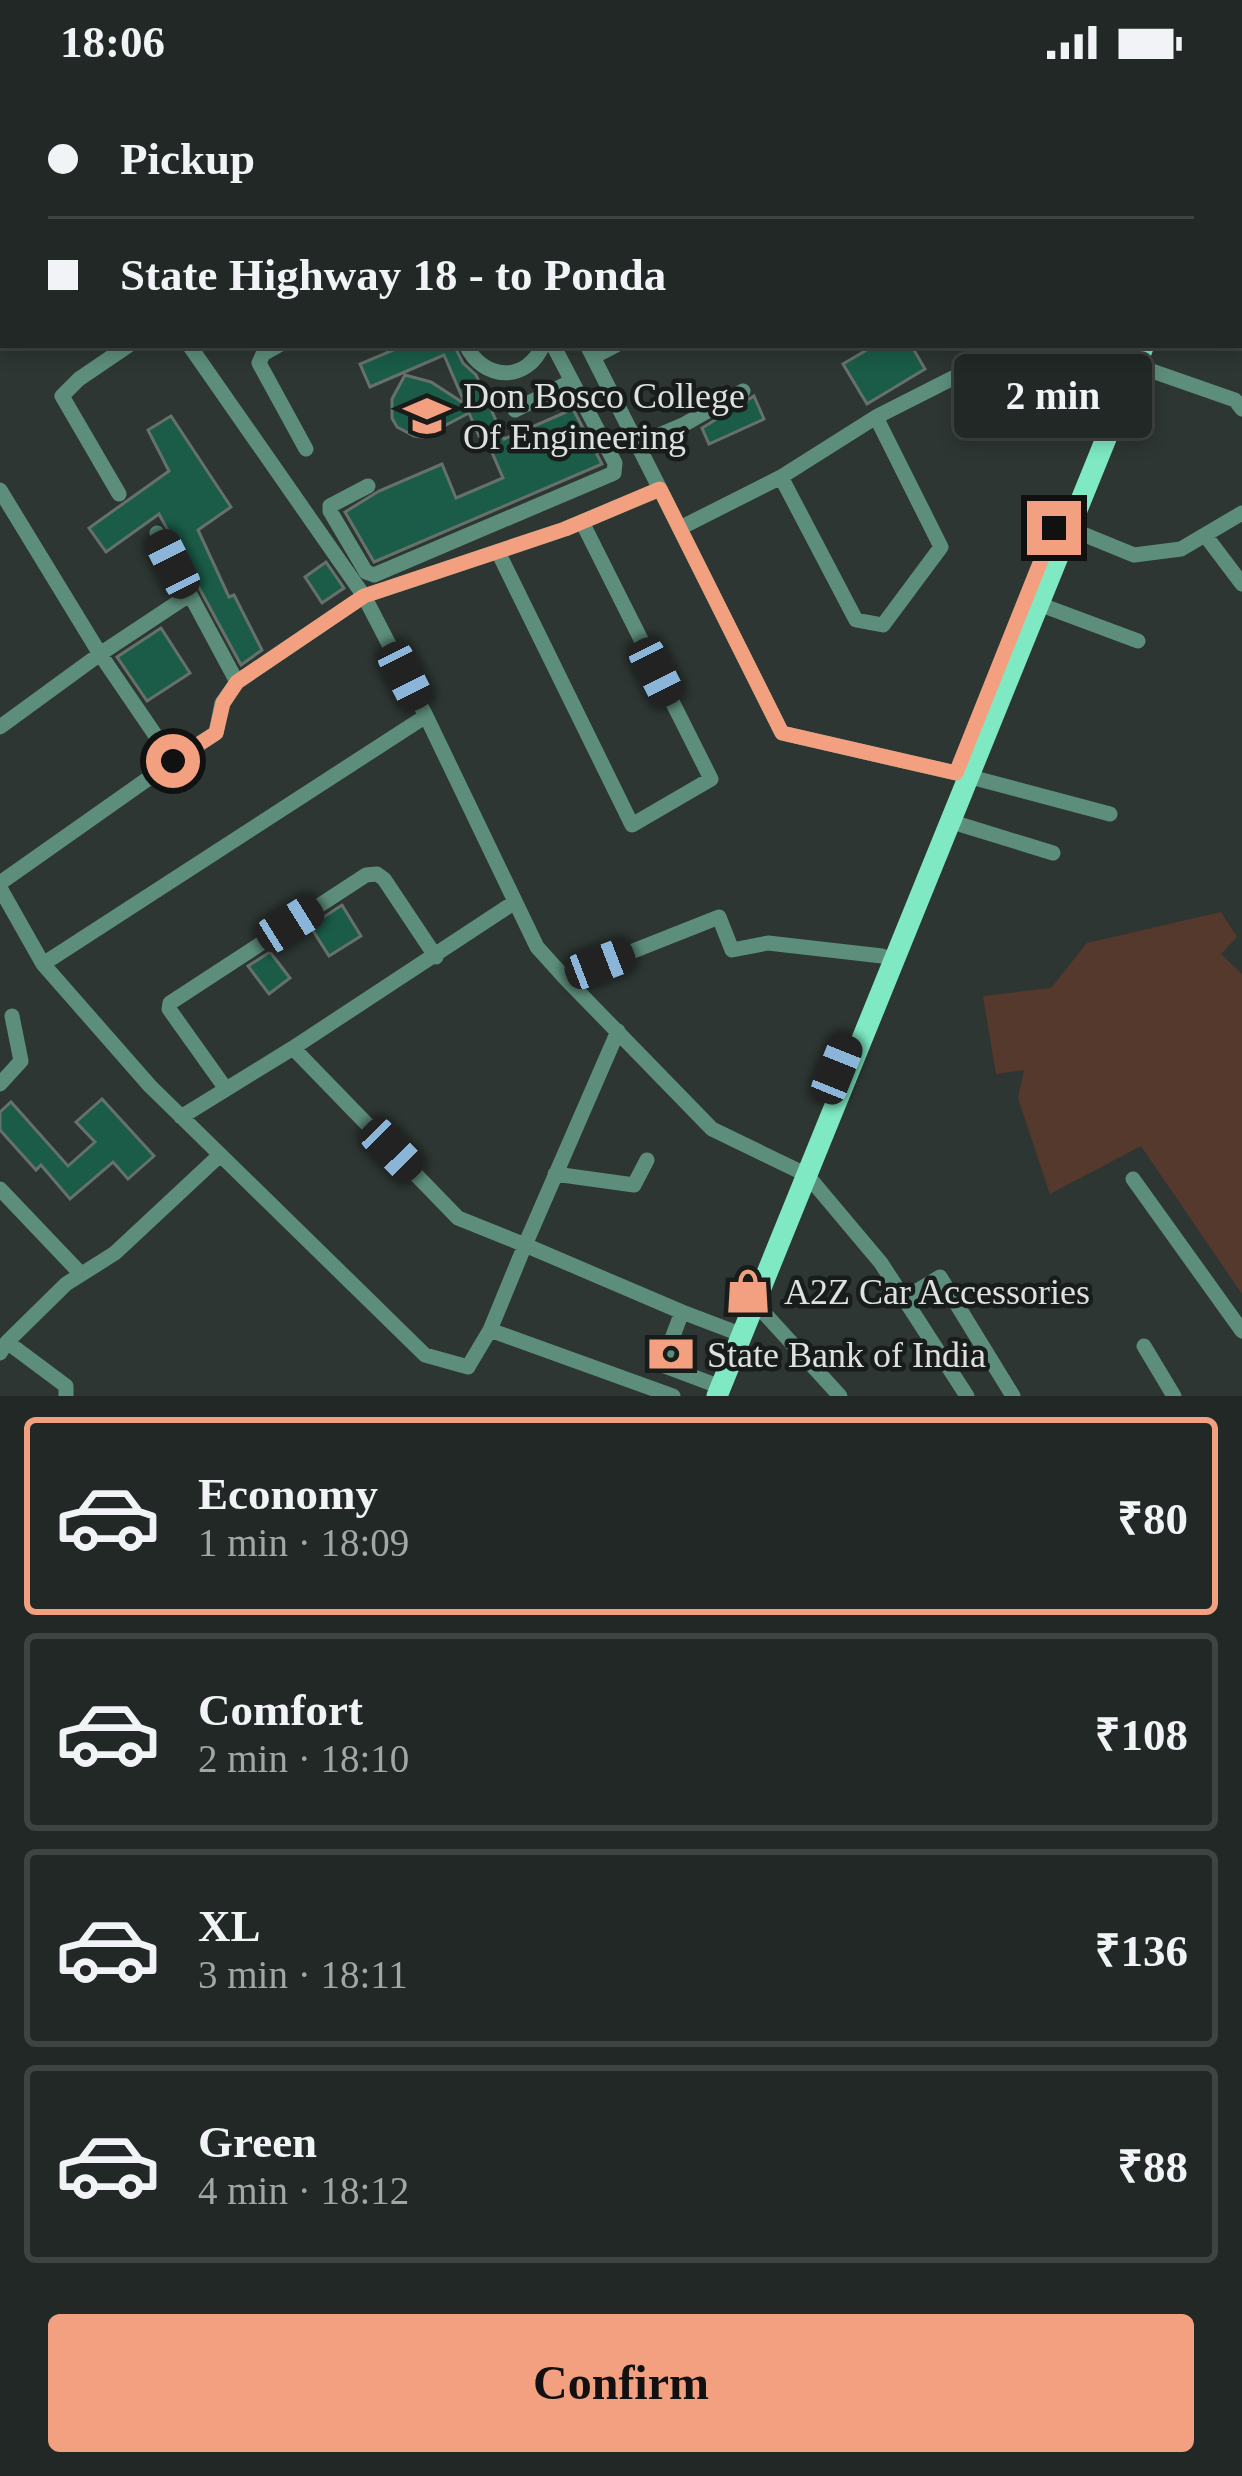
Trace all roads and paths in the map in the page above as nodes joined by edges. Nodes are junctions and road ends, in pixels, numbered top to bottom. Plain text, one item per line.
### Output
1 (125, 348) edge
2 (191, 348) edge
3 (274, 348) edge
4 (468, 348) edge
5 (541, 348) edge
6 (555, 348) edge
7 (1012, 348) edge
8 (590, 351) edge
9 (1132, 354) edge
10 (572, 381) junction
11 (743, 391) dead end
12 (1242, 409) edge
13 (514, 410) dead end
14 (876, 417) junction
15 (638, 444) junction
16 (306, 449) dead end
17 (781, 477) junction
18 (368, 486) dead end
19 (660, 489) junction
20 (0, 490) edge
21 (119, 494) dead end
22 (1242, 513) edge
23 (582, 522) junction
24 (680, 528) junction
25 (1068, 528) junction
26 (157, 533) dead end
27 (1205, 535) junction
28 (498, 552) junction
29 (1242, 584) edge
30 (189, 595) junction
31 (364, 596) junction
32 (1036, 603) junction
33 (1138, 641) dead end
34 (100, 653) junction
35 (237, 682) junction
36 (426, 716) junction
37 (0, 727) edge
38 (173, 761) junction
39 (962, 774) junction
40 (1110, 814) dead end
41 (949, 821) junction
42 (1053, 853) dead end
43 (0, 885) edge
44 (515, 902) junction
45 (882, 956) junction
46 (436, 957) junction
47 (43, 964) junction
48 (565, 978) junction
49 (12, 1016) dead end
50 (618, 1031) junction
51 (293, 1048) junction
52 (0, 1084) edge
53 (226, 1089) junction
54 (181, 1117) junction
55 (220, 1155) junction
56 (647, 1160) dead end
57 (802, 1173) junction
58 (556, 1174) junction
59 (1133, 1179) dead end
60 (0, 1190) edge
61 (525, 1245) junction
62 (81, 1274) junction
63 (904, 1299) junction
64 (755, 1303) junction
65 (682, 1312) junction
66 (490, 1330) junction
67 (732, 1331) junction
68 (1242, 1331) edge
69 (1144, 1346) dead end
70 (3, 1347) edge
71 (711, 1392) edge
72 (66, 1396) edge
73 (673, 1396) edge
74 (840, 1396) edge
75 (967, 1396) edge
76 (1013, 1396) edge
77 (1174, 1396) edge

1 - 21 street
2 - 31 street
3 - 16 street
4 - 5 street
6 - 10 street
7 - 14 street
8 - 15 street
9 - 12 street
9 - 25 main road
9 - 39 main road
10 - 13 street
10 - 18 street
11 - 15 street
14 - 17 street
14 - 17 street
15 - 19 street
17 - 24 street
19 - 23 street
19 - 24 street
20 - 34 street
22 - 27 street
23 - 28 street
23 - 28 street
24 - 39 street
25 - 27 street
25 - 32 main road
26 - 30 street
27 - 29 street
28 - 31 street
30 - 34 street
30 - 35 street
31 - 35 street
31 - 36 street
32 - 33 street
32 - 39 main road
34 - 37 street
34 - 38 street
35 - 38 street
36 - 44 street
36 - 47 street
38 - 43 street
39 - 40 street
39 - 41 main road
39 - 45 main road
41 - 42 street
41 - 57 main road
43 - 47 street
44 - 46 street
44 - 48 street
45 - 48 street
45 - 57 main road
46 - 51 street
46 - 53 street
47 - 54 street
48 - 50 street
49 - 52 street
50 - 57 street
50 - 58 street
51 - 53 street
51 - 61 street
53 - 54 street
54 - 55 street
55 - 62 street
55 - 66 street
56 - 58 street
57 - 63 street
57 - 64 main road
57 - 67 main road
58 - 61 street
59 - 68 street
60 - 62 street
61 - 65 street
61 - 66 street
62 - 70 street
63 - 75 street
63 - 76 street
64 - 71 main road
64 - 74 street
65 - 67 street
65 - 71 street
66 - 73 street
67 - 71 main road
69 - 77 street
70 - 72 street

